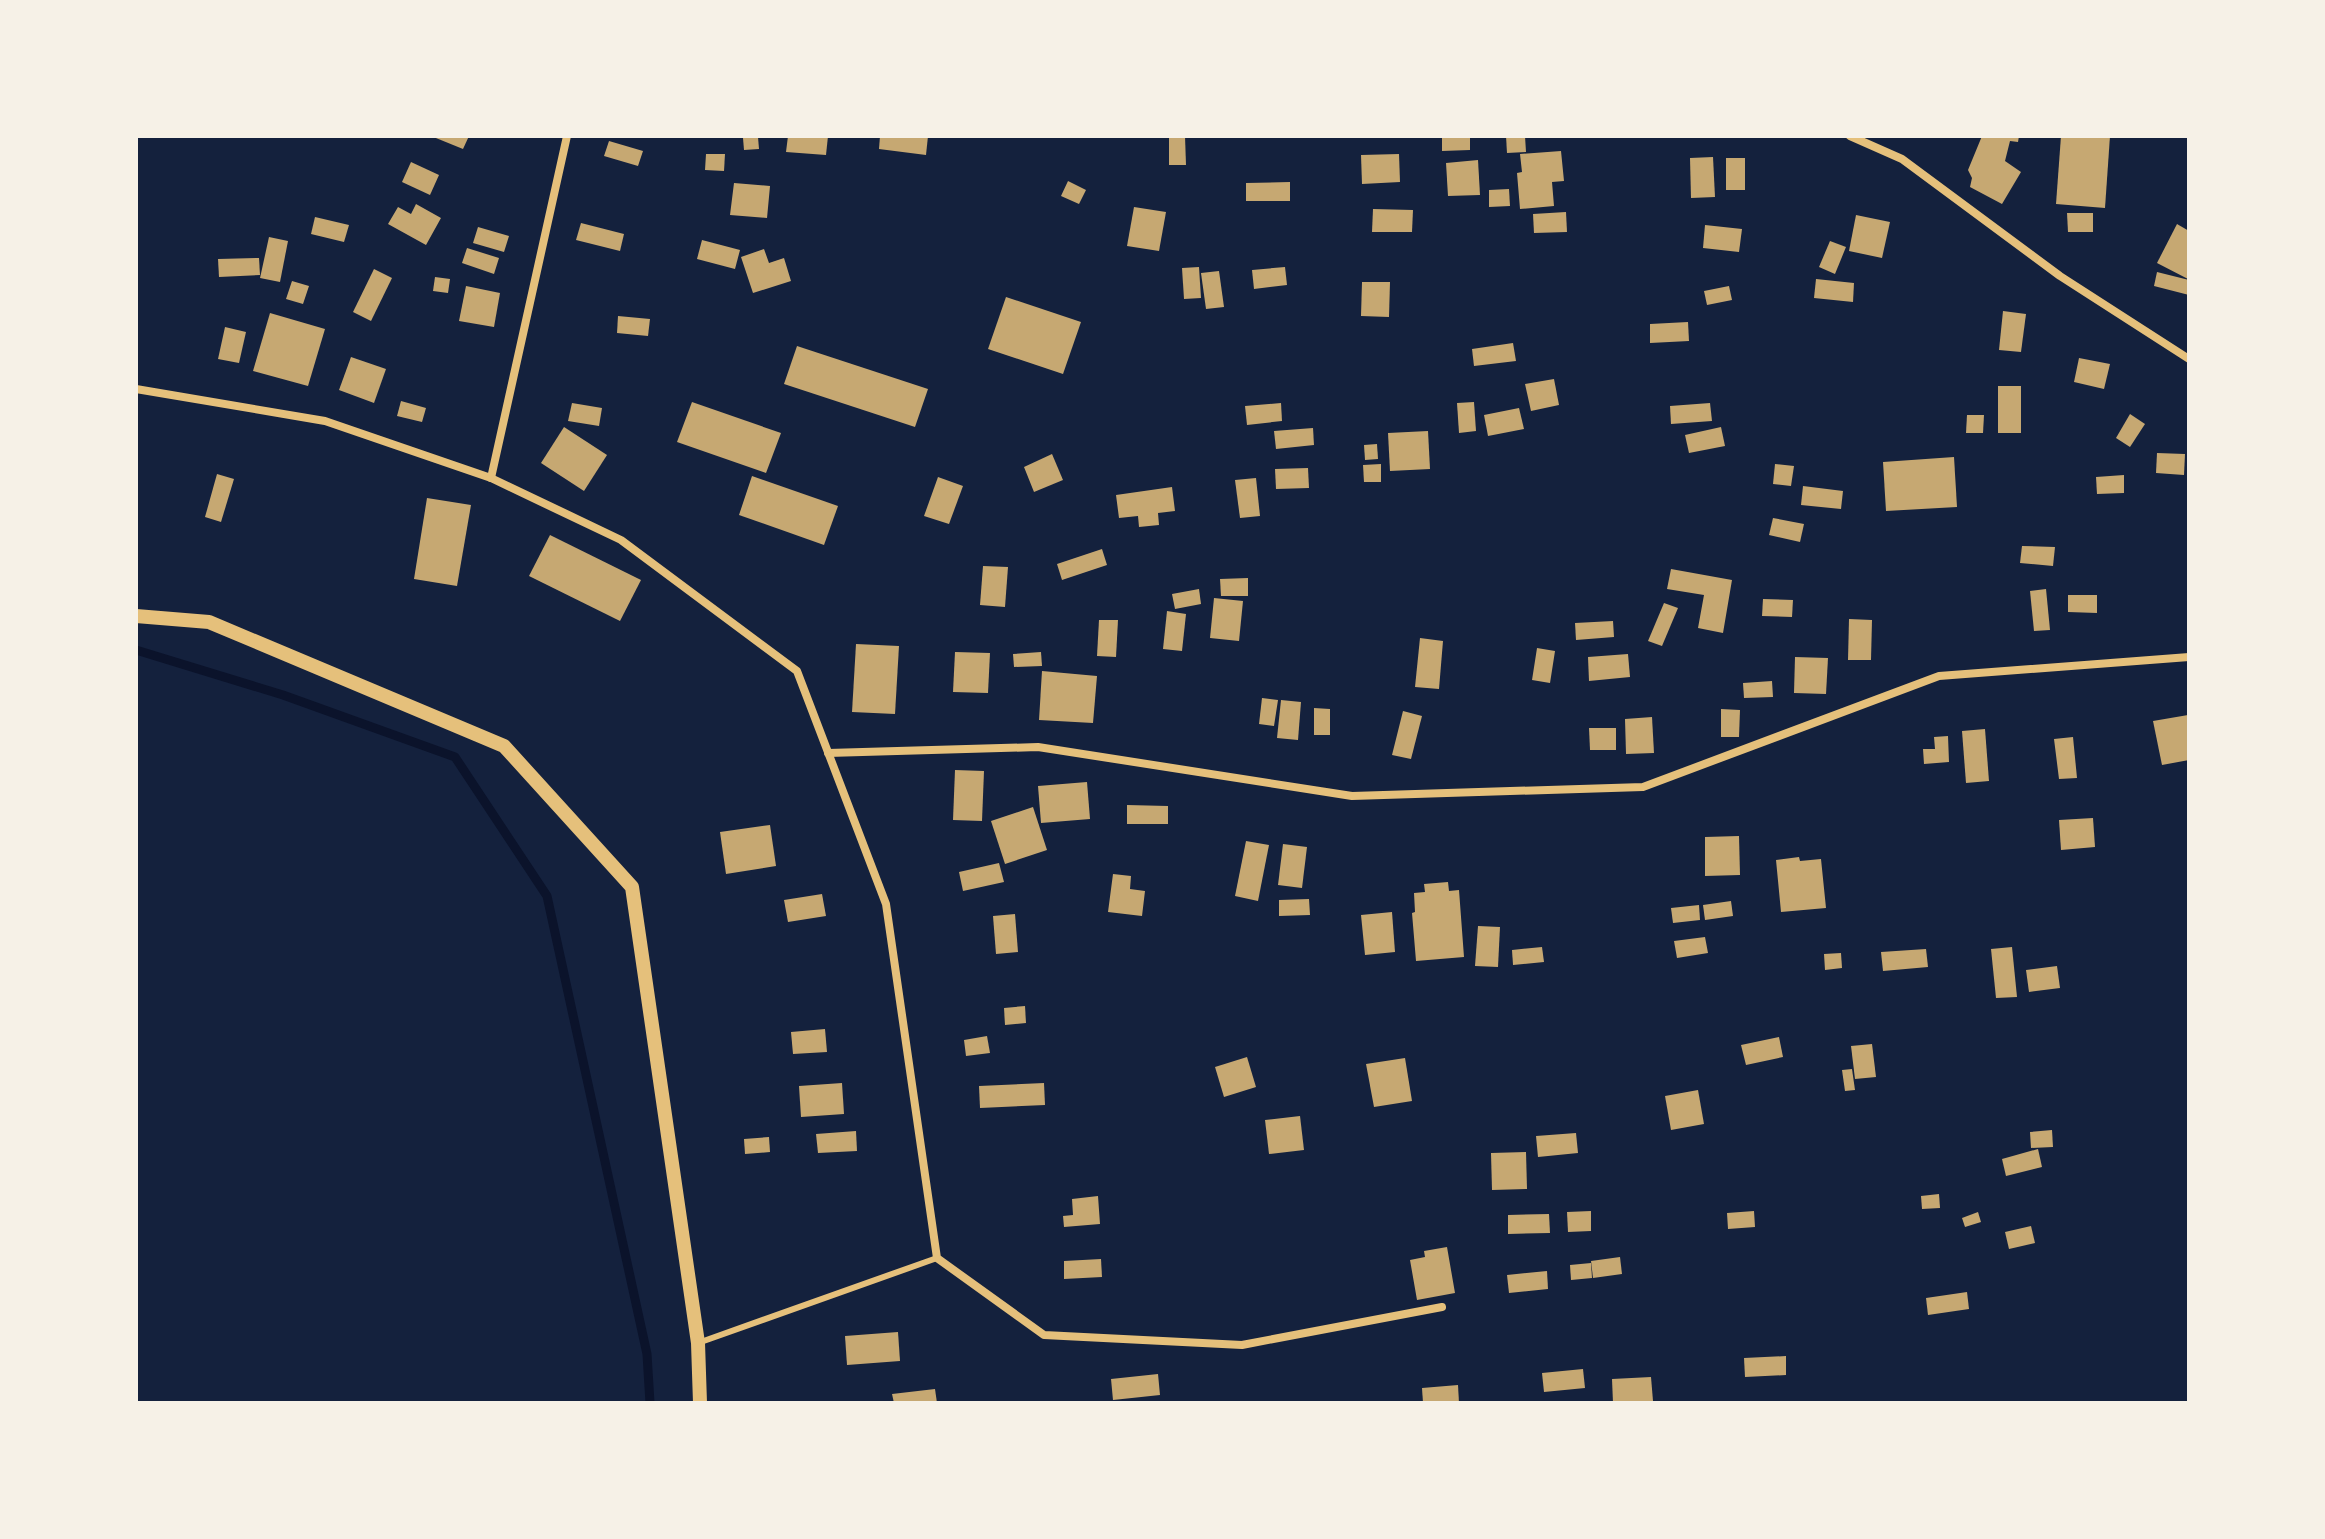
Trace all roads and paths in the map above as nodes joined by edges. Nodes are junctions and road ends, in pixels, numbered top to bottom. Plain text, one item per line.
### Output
1 (567, 136) edge
2 (1850, 136) edge
3 (2189, 359) edge
4 (136, 389) edge
5 (491, 478) junction
6 (136, 616) edge
7 (2189, 657) edge
8 (828, 753) junction
9 (937, 1258) junction
10 (1442, 1307) dead end
11 (698, 1343) junction
12 (700, 1403) edge

1 - 5 street
2 - 3 street
4 - 5 street
5 - 8 street
6 - 11 street
7 - 8 street
8 - 9 street
9 - 10 street
9 - 11 lane
11 - 12 street

